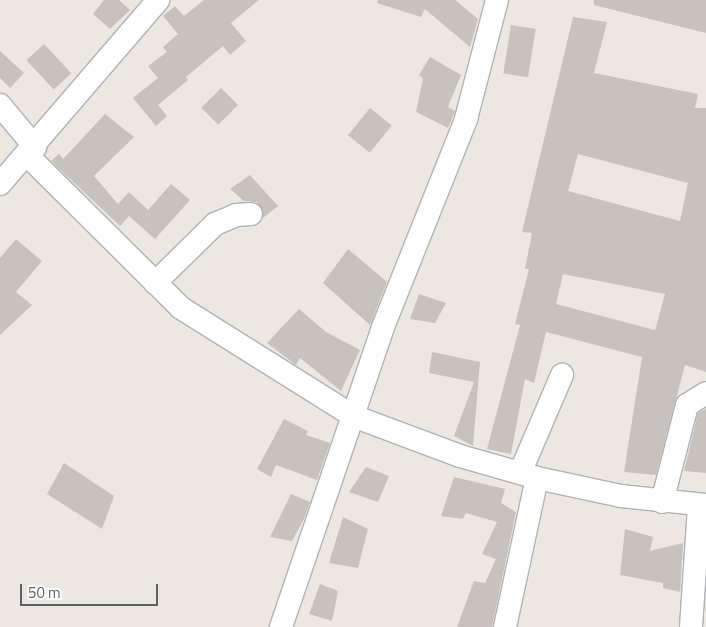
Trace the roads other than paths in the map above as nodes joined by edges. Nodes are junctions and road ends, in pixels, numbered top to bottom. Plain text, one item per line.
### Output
1 (158, 0) edge
2 (497, 0) edge
3 (0, 105) edge
4 (31, 151) junction
5 (0, 184) edge
6 (251, 214) dead end
7 (155, 283) junction
8 (562, 375) dead end
9 (706, 393) edge
10 (353, 416) junction
11 (529, 476) junction
12 (662, 502) junction
13 (703, 505) edge
14 (281, 627) edge
15 (505, 627) edge
16 (691, 627) edge

1 - 4 street
2 - 10 street
3 - 4 street
4 - 5 street
4 - 7 street
6 - 7 street
7 - 10 street
8 - 11 street
9 - 12 street
10 - 11 street
10 - 14 street
11 - 12 street
11 - 15 street
12 - 13 street
13 - 16 street

